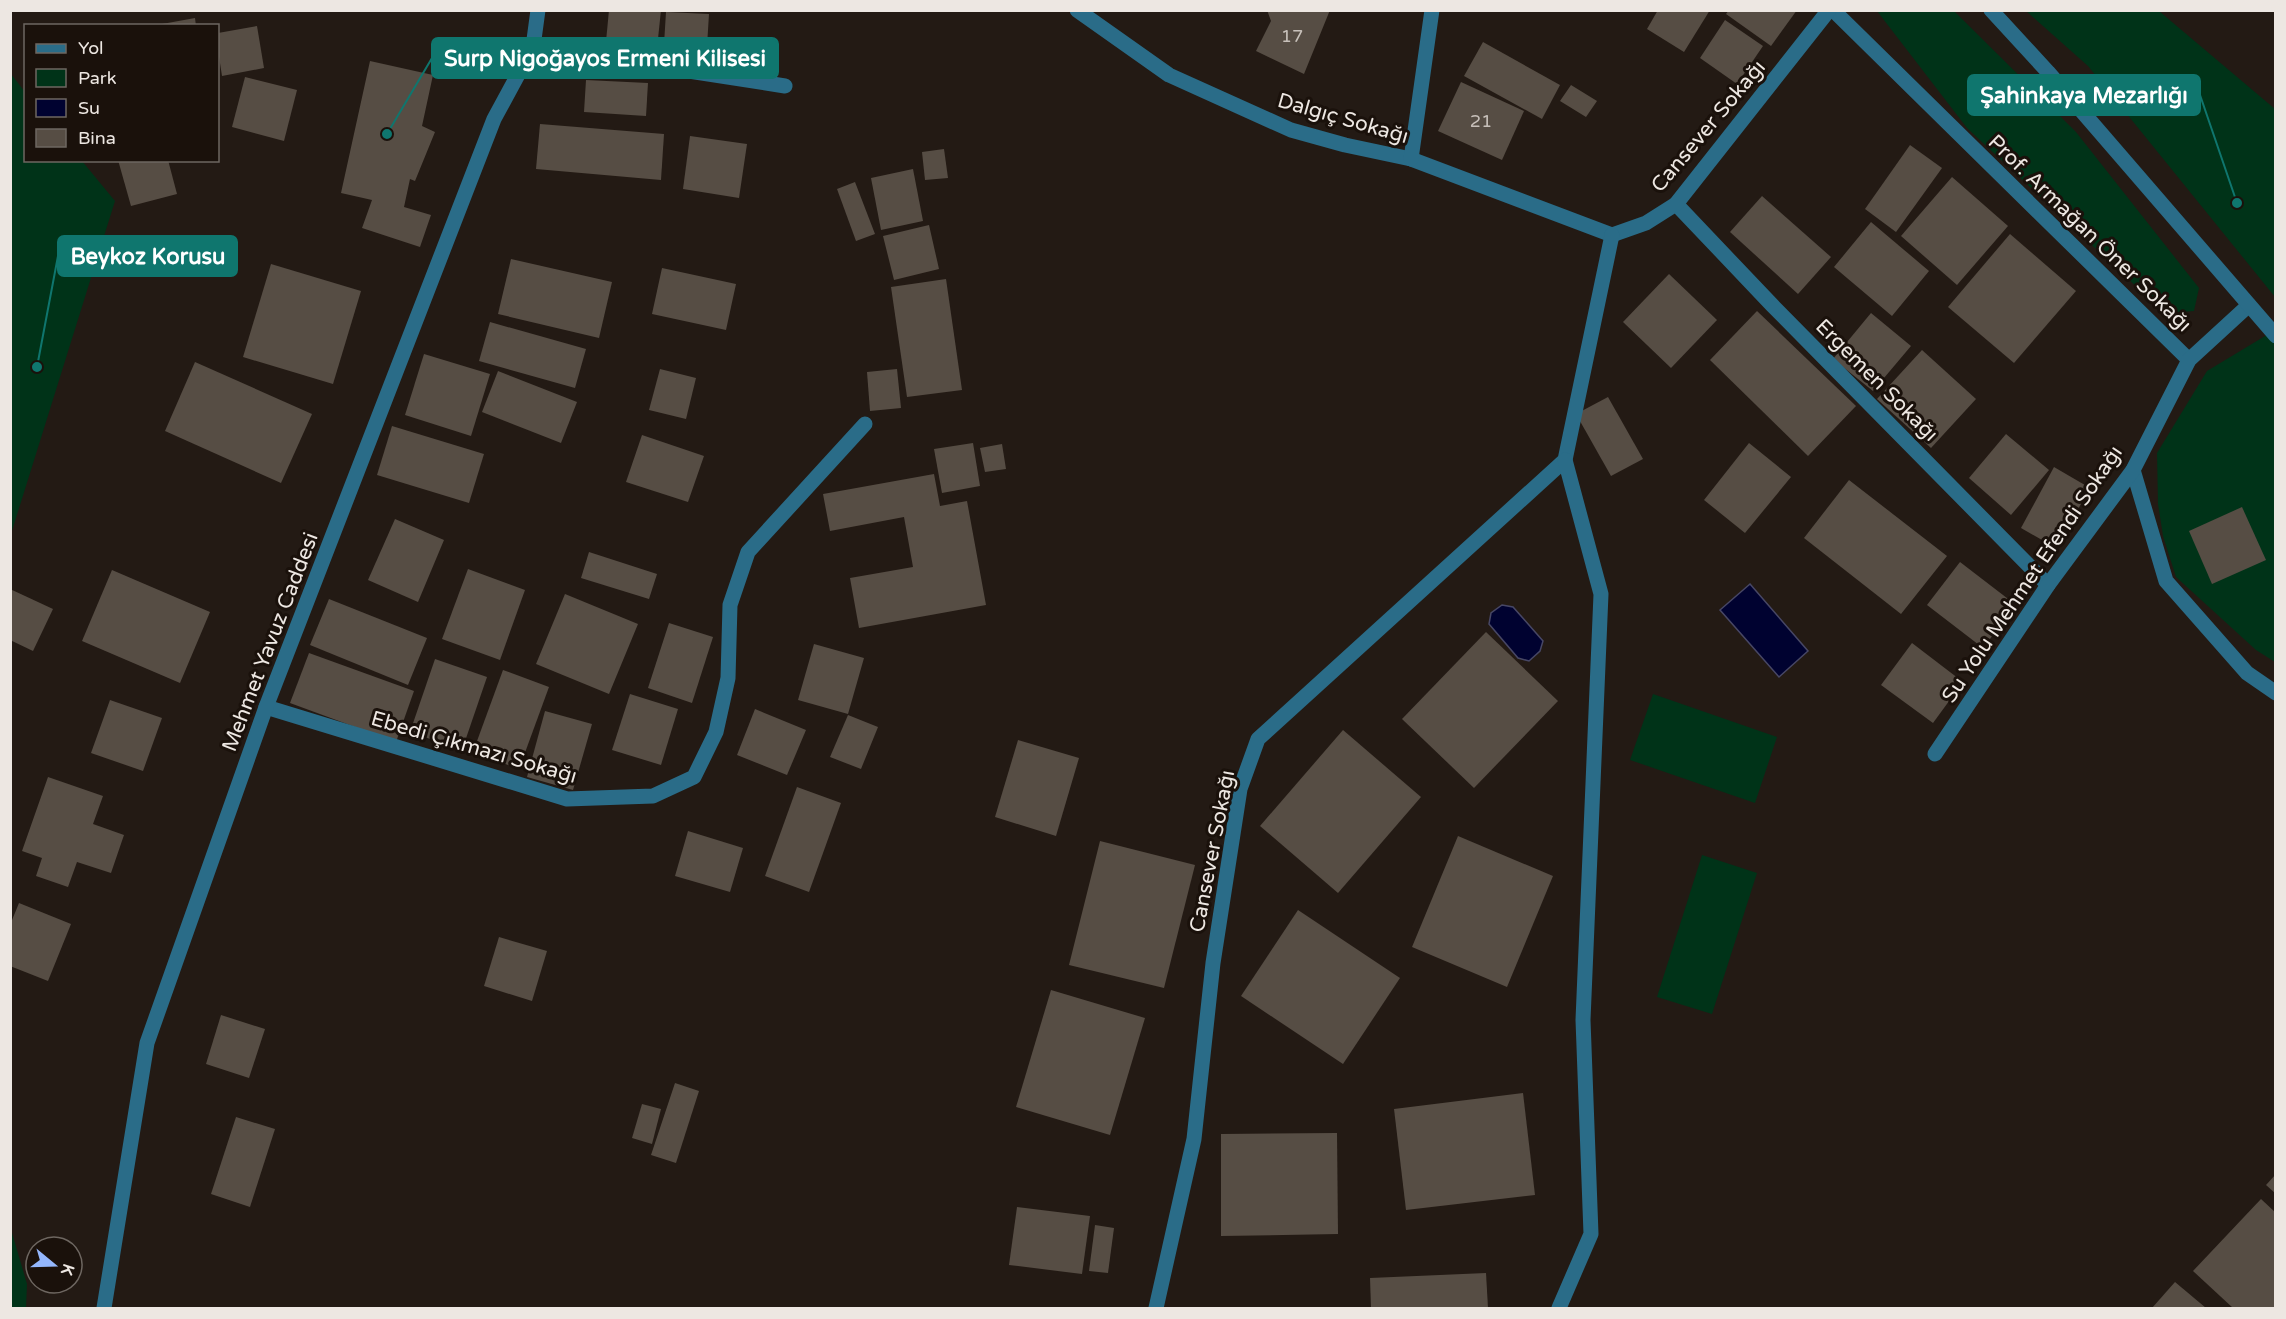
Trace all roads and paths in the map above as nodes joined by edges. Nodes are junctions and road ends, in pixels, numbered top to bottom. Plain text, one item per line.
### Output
1 (538, 10) edge
2 (1077, 10) edge
3 (1432, 10) edge
4 (1831, 10) edge
5 (1991, 10) edge
6 (534, 47) junction
7 (785, 86) dead end
8 (1410, 159) junction
9 (1676, 204) junction
10 (1612, 235) junction
11 (2249, 304) junction
12 (2276, 336) edge
13 (2189, 360) junction
14 (865, 424) dead end
15 (1565, 460) junction
16 (2133, 470) junction
17 (2048, 585) junction
18 (2276, 693) edge
19 (266, 707) junction
20 (1935, 753) dead end
21 (104, 1308) edge
22 (1156, 1308) edge
23 (1559, 1308) edge

1 - 6 street, Mehmet Yavuz Caddesi
2 - 8 street, Dalgıç Sokağı
3 - 8 street
4 - 9 street, Cansever Sokağı
4 - 13 street, Prof. Armağan Öner Sokağı
5 - 11 street
6 - 7 street
6 - 19 street, Mehmet Yavuz Caddesi
8 - 10 street, Dalgıç Sokağı
9 - 10 street, Cansever Sokağı
9 - 17 street, Ergemen Sokağı
10 - 15 street
11 - 12 street
11 - 13 street, Su Yolu Mehmet Efendi Sokağı
13 - 16 street, Su Yolu Mehmet Efendi Sokağı
14 - 19 street, Ebedi Çıkmazı Sokağı
15 - 22 street, Cansever Sokağı
15 - 23 street
16 - 17 street, Su Yolu Mehmet Efendi Sokağı
16 - 18 street
17 - 20 street, Su Yolu Mehmet Efendi Sokağı
19 - 21 street, Mehmet Yavuz Caddesi

